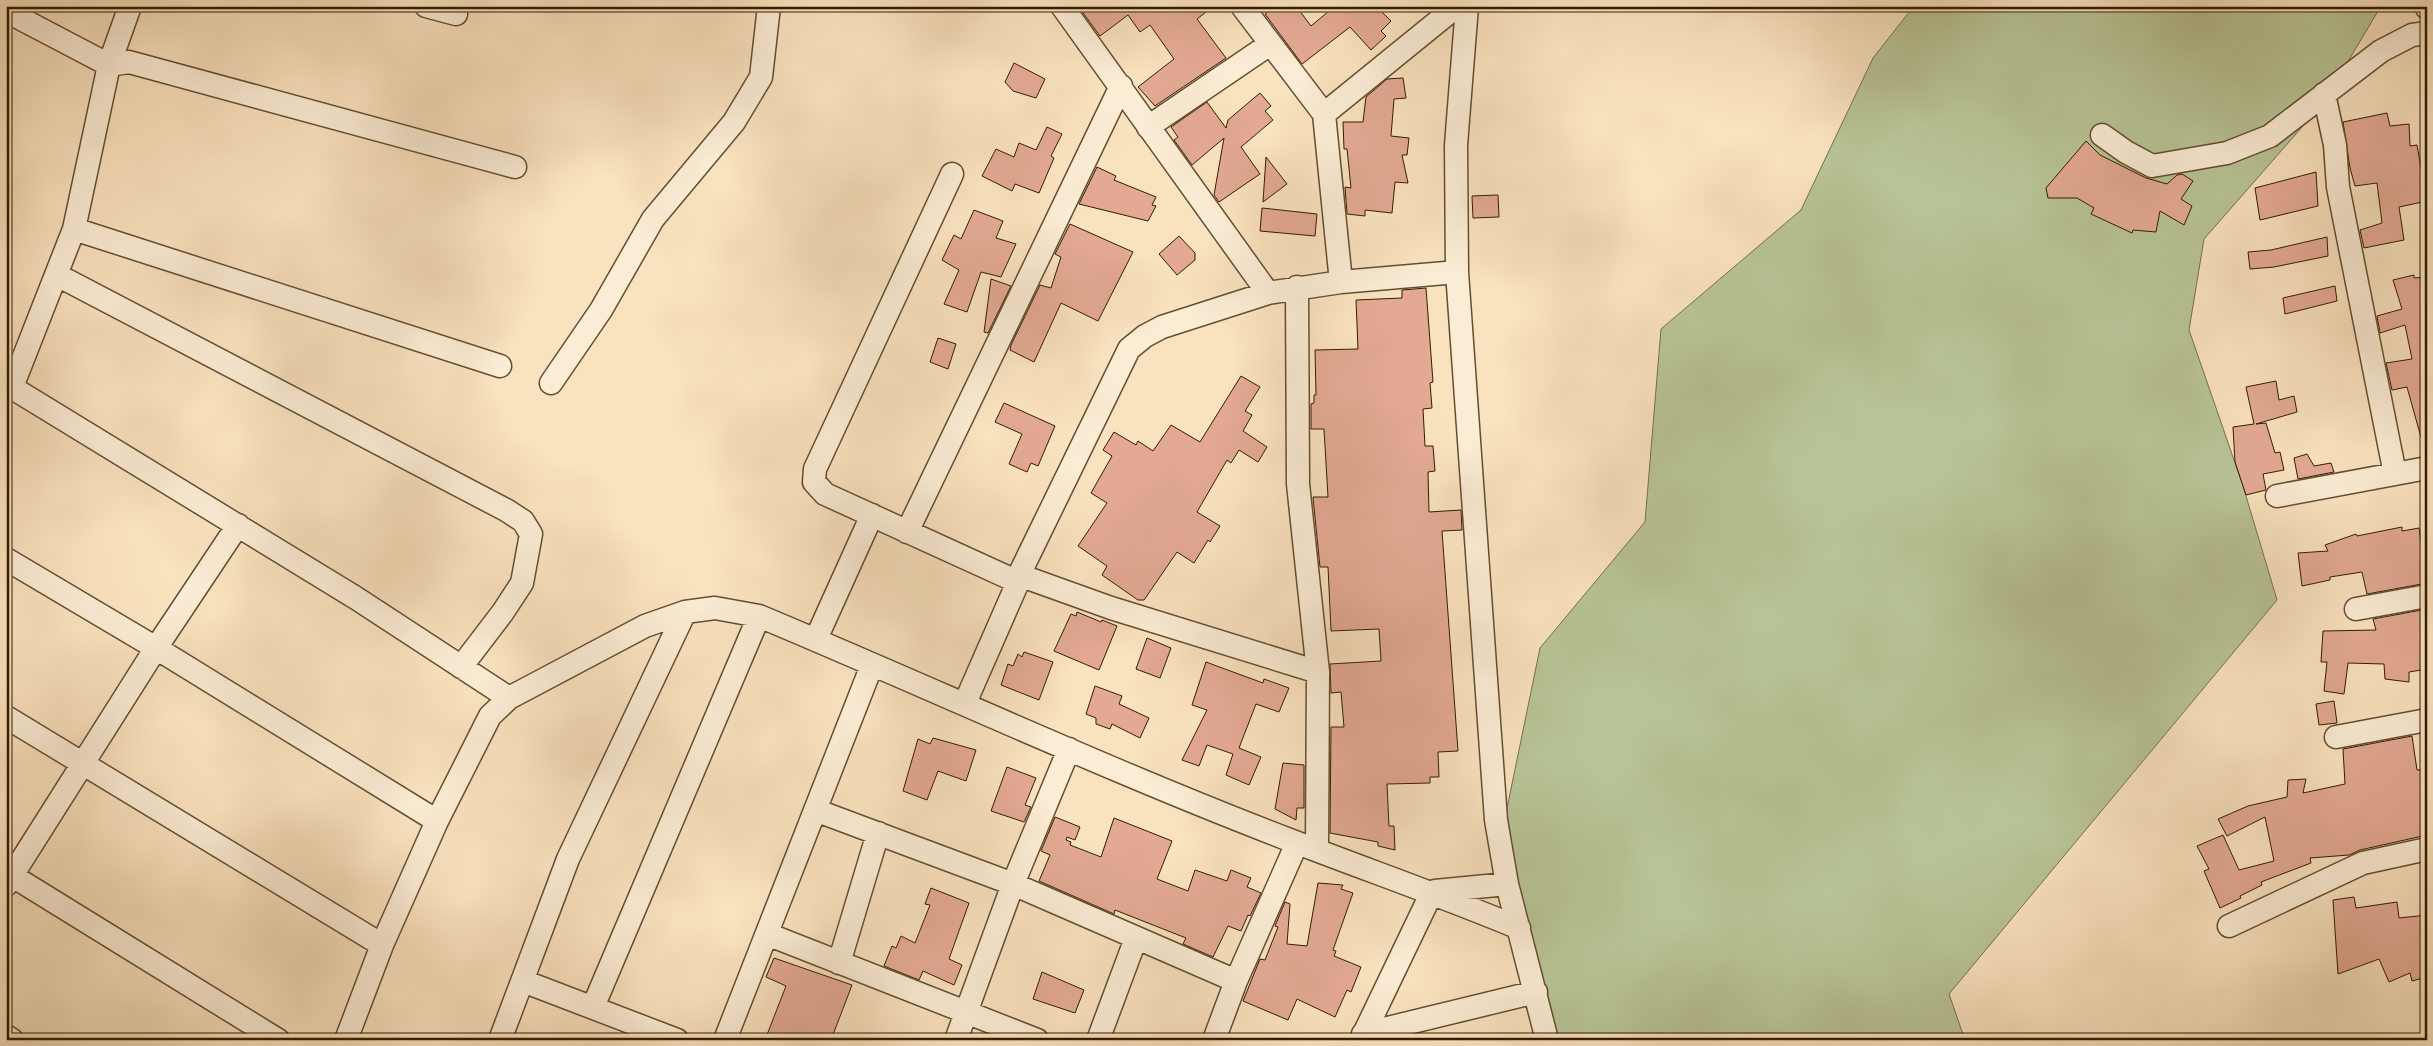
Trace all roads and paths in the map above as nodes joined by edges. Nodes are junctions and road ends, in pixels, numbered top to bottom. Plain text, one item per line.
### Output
1 (130, 6) edge
2 (426, 6) edge
3 (769, 6) edge
4 (1062, 6) edge
5 (1242, 6) edge
6 (1466, 6) edge
7 (1443, 10) edge
8 (6, 11) edge
9 (456, 14) dead end
10 (2427, 33) edge
11 (1270, 44) junction
12 (109, 64) junction
13 (1121, 86) junction
14 (2324, 94) junction
15 (1324, 114) junction
16 (1148, 126) junction
17 (2102, 135) dead end
18 (515, 168) dead end
19 (952, 174) dead end
20 (74, 229) junction
21 (1457, 272) junction
22 (57, 276) junction
23 (1341, 282) junction
24 (1298, 287) junction
25 (1268, 292) junction
26 (500, 366) dead end
27 (551, 383) dead end
28 (9, 385) edge
29 (2427, 468) edge
30 (2395, 474) junction
31 (2277, 496) dead end
32 (872, 515) junction
33 (238, 525) junction
34 (907, 532) junction
35 (6, 559) edge
36 (1018, 579) junction
37 (2427, 596) edge
38 (2356, 608) dead end
39 (685, 612) junction
40 (759, 616) junction
41 (816, 639) junction
42 (156, 648) junction
43 (872, 665) junction
44 (461, 667) junction
45 (1318, 672) junction
46 (509, 698) junction
47 (965, 703) junction
48 (6, 717) edge
49 (2427, 720) edge
50 (2336, 737) dead end
51 (1069, 749) junction
52 (84, 763) junction
53 (816, 810) junction
54 (437, 822) junction
55 (878, 833) junction
56 (1307, 846) junction
57 (2427, 849) edge
58 (8, 878) edge
59 (1013, 884) junction
60 (1507, 884) junction
61 (1432, 892) junction
62 (2229, 926) dead end
63 (1519, 928) junction
64 (767, 934) junction
65 (1136, 938) junction
66 (382, 945) junction
67 (839, 962) junction
68 (522, 981) junction
69 (1236, 981) junction
70 (1536, 992) junction
71 (593, 1007) junction
72 (967, 1012) junction
73 (6, 1036) edge
74 (1362, 1037) edge
75 (12, 1040) edge
76 (278, 1040) edge
77 (346, 1040) edge
78 (500, 1040) edge
79 (677, 1040) edge
80 (725, 1040) edge
81 (956, 1040) edge
82 (1037, 1040) edge
83 (1098, 1040) edge
84 (1214, 1040) edge
85 (1547, 1040) edge

1 - 12 street
2 - 9 street
3 - 27 street
4 - 13 street
5 - 11 street
6 - 21 street
7 - 15 street
8 - 12 street
10 - 14 street
11 - 15 street
11 - 16 street
12 - 18 street
12 - 20 street
13 - 16 street
13 - 34 street
14 - 17 street
14 - 30 street
15 - 23 street
16 - 25 street
19 - 32 street
20 - 22 street
20 - 26 street
21 - 23 street
21 - 60 street
22 - 28 street
22 - 44 street
23 - 24 street
24 - 25 street
24 - 45 street
25 - 36 street
28 - 33 street
29 - 30 street
30 - 31 street
32 - 34 street
32 - 41 street
33 - 42 street
33 - 44 street
34 - 36 street
35 - 42 street
36 - 45 street
36 - 47 street
37 - 38 street
39 - 40 street
39 - 46 street
39 - 68 street
40 - 41 street
40 - 71 street
41 - 43 street
42 - 52 street
42 - 54 street
43 - 47 street
43 - 53 street
44 - 46 street
45 - 56 street
46 - 54 street
47 - 51 street
48 - 52 street
49 - 50 street
51 - 56 street
51 - 59 street
52 - 58 street
52 - 66 street
53 - 55 street
53 - 64 street
54 - 66 street
55 - 59 street
55 - 67 street
56 - 61 street
56 - 69 street
57 - 62 street
58 - 76 street
59 - 65 street
59 - 72 street
60 - 61 street
60 - 63 street
61 - 63 street
61 - 74 street
63 - 70 street
64 - 67 street
64 - 80 street
65 - 69 street
65 - 83 street
66 - 77 street
67 - 72 street
68 - 71 street
68 - 78 street
69 - 84 street
70 - 74 street
70 - 85 street
71 - 79 street
72 - 81 street
72 - 82 street
73 - 75 street

